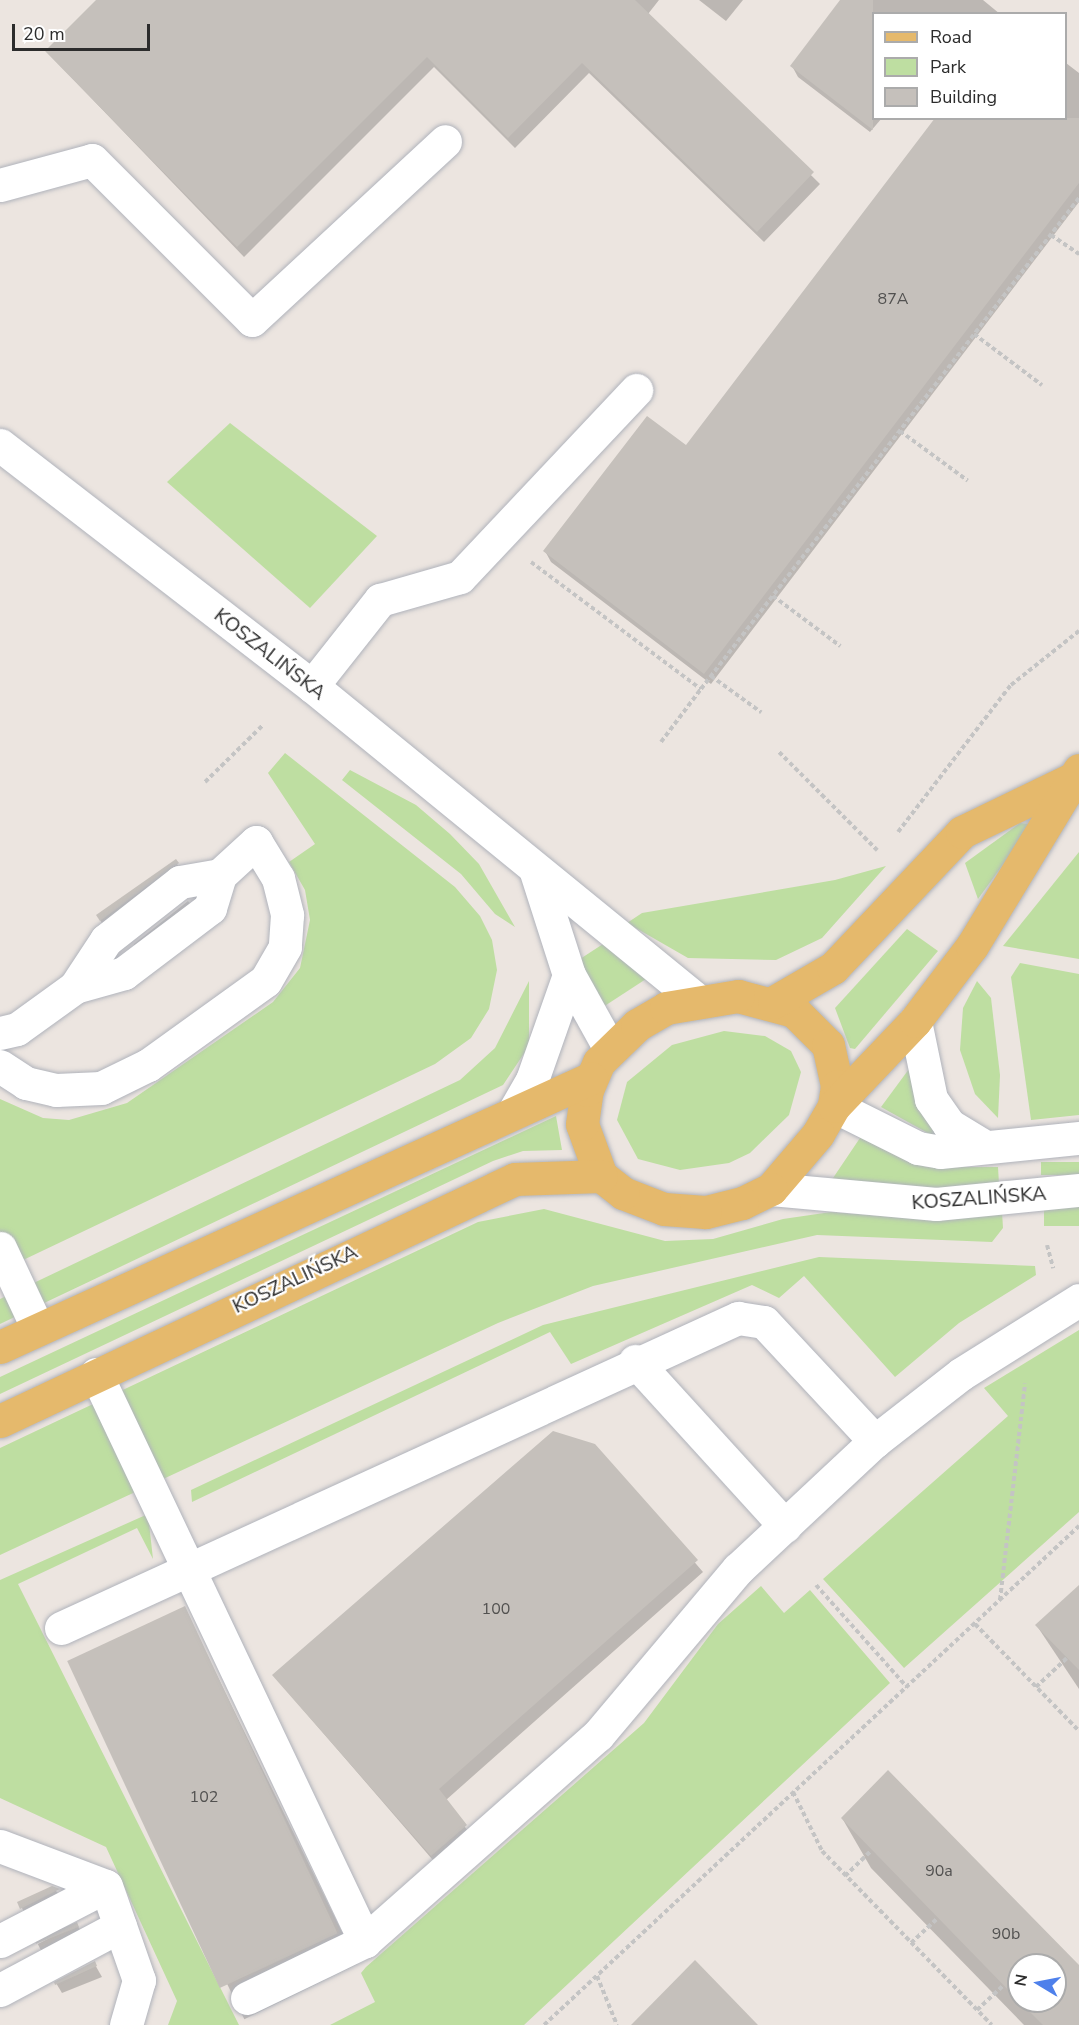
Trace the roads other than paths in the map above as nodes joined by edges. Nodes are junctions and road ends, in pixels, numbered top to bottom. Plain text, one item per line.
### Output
1 (445, 141) dead end
2 (0, 185) edge
3 (636, 390) dead end
4 (0, 445) edge
5 (312, 687) junction
6 (1074, 775) edge
7 (535, 869) junction
8 (569, 975) junction
9 (696, 999) junction
10 (774, 1002) junction
11 (915, 1021) junction
12 (0, 1033) edge
13 (610, 1049) junction
14 (4, 1076) edge
15 (591, 1078) junction
16 (834, 1106) junction
17 (513, 1113) junction
18 (1079, 1137) edge
19 (981, 1144) junction
20 (601, 1176) junction
21 (771, 1189) junction
22 (1079, 1191) edge
23 (0, 1248) edge
24 (1079, 1300) edge
25 (38, 1329) junction
26 (0, 1347) edge
27 (634, 1361) junction
28 (96, 1374) junction
29 (0, 1421) edge
30 (875, 1441) junction
31 (785, 1526) junction
32 (189, 1569) junction
33 (61, 1628) dead end
34 (0, 1846) edge
35 (106, 1886) junction
36 (120, 1926) junction
37 (0, 1941) edge
38 (365, 1941) junction
39 (0, 1990) edge
40 (247, 1998) dead end
41 (126, 2025) edge

1 - 2 street
3 - 5 street
4 - 5 street, KOSZALIŃSKA
5 - 7 street, KOSZALIŃSKA
6 - 10 main road
6 - 11 main road
7 - 8 street
7 - 9 street, KOSZALIŃSKA
8 - 13 street
8 - 17 street
9 - 10 main road
9 - 13 main road
10 - 16 main road
11 - 16 main road
11 - 19 street
12 - 14 street
13 - 15 main road
15 - 17 main road
15 - 20 main road
16 - 19 street
16 - 21 main road
17 - 25 main road
18 - 19 street
20 - 21 main road
20 - 28 main road, KOSZALIŃSKA
21 - 22 street, KOSZALIŃSKA
23 - 25 street
24 - 30 street
25 - 26 main road
27 - 30 street
27 - 31 street
27 - 32 street
28 - 29 main road, KOSZALIŃSKA
28 - 32 street
30 - 31 street
31 - 38 street
32 - 33 street
32 - 38 street
34 - 35 street
35 - 36 street
35 - 37 street
36 - 39 street
36 - 41 street
38 - 40 street

